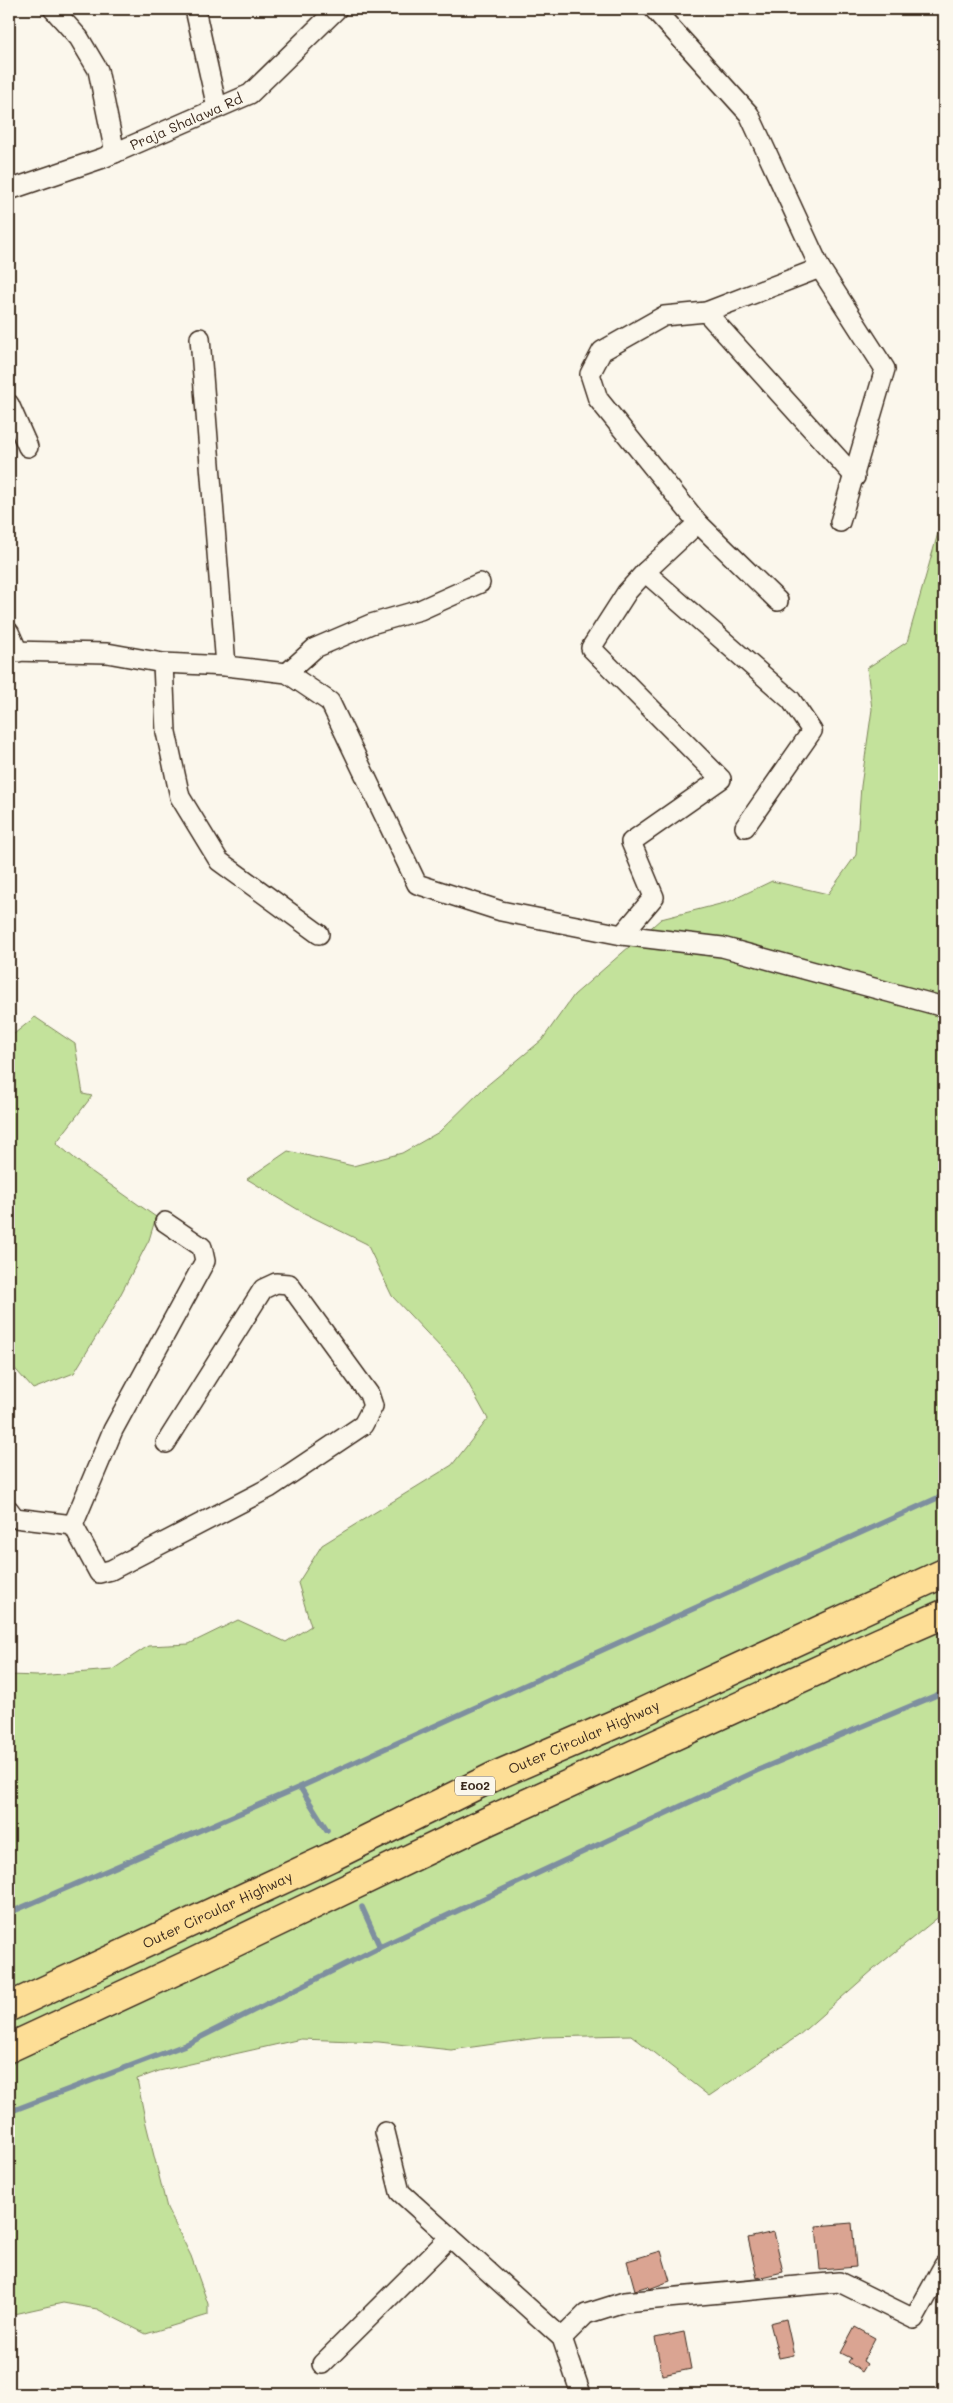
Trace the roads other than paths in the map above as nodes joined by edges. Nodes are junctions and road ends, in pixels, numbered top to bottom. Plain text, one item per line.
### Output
1 (53, 9) edge
2 (195, 9) edge
3 (337, 9) edge
4 (654, 9) edge
5 (217, 108) junction
6 (115, 153) junction
7 (9, 190) edge
8 (820, 268) junction
9 (706, 312) junction
10 (200, 338) dead end
11 (9, 404) edge
12 (28, 447) dead end
13 (855, 477) junction
14 (698, 522) junction
15 (840, 522) dead end
16 (645, 572) junction
17 (480, 583) dead end
18 (778, 601) dead end
19 (9, 632) edge
20 (13, 651) edge
21 (163, 663) junction
22 (226, 666) junction
23 (286, 673) junction
24 (745, 827) dead end
25 (319, 934) dead end
26 (622, 935) junction
27 (944, 1007) edge
28 (165, 1222) dead end
29 (166, 1443) dead end
30 (9, 1510) edge
31 (73, 1525) junction
32 (944, 1573) edge
33 (944, 1614) edge
34 (9, 2007) edge
35 (9, 2048) edge
36 (385, 2132) dead end
37 (450, 2237) junction
38 (944, 2265) edge
39 (562, 2338) junction
40 (322, 2364) dead end
41 (581, 2394) edge

1 - 6 street
2 - 5 street
3 - 5 street, Praja Shalawa Rd
4 - 8 street
5 - 6 street, Praja Shalawa Rd
6 - 7 street, Praja Shalawa Rd
8 - 9 street
8 - 13 street
9 - 13 street
9 - 14 street
10 - 22 street
11 - 12 street
13 - 15 street
14 - 16 street
14 - 18 street
16 - 24 street
16 - 26 street
17 - 23 street
19 - 20 street
20 - 21 street
21 - 22 street
21 - 25 street
22 - 23 street
23 - 26 street
26 - 27 street
28 - 31 street
29 - 31 street
30 - 31 street
32 - 34 highway, Outer Circular Highway / E002
33 - 35 highway, E002
36 - 37 street
37 - 39 street
37 - 40 street
38 - 39 street
39 - 41 street

